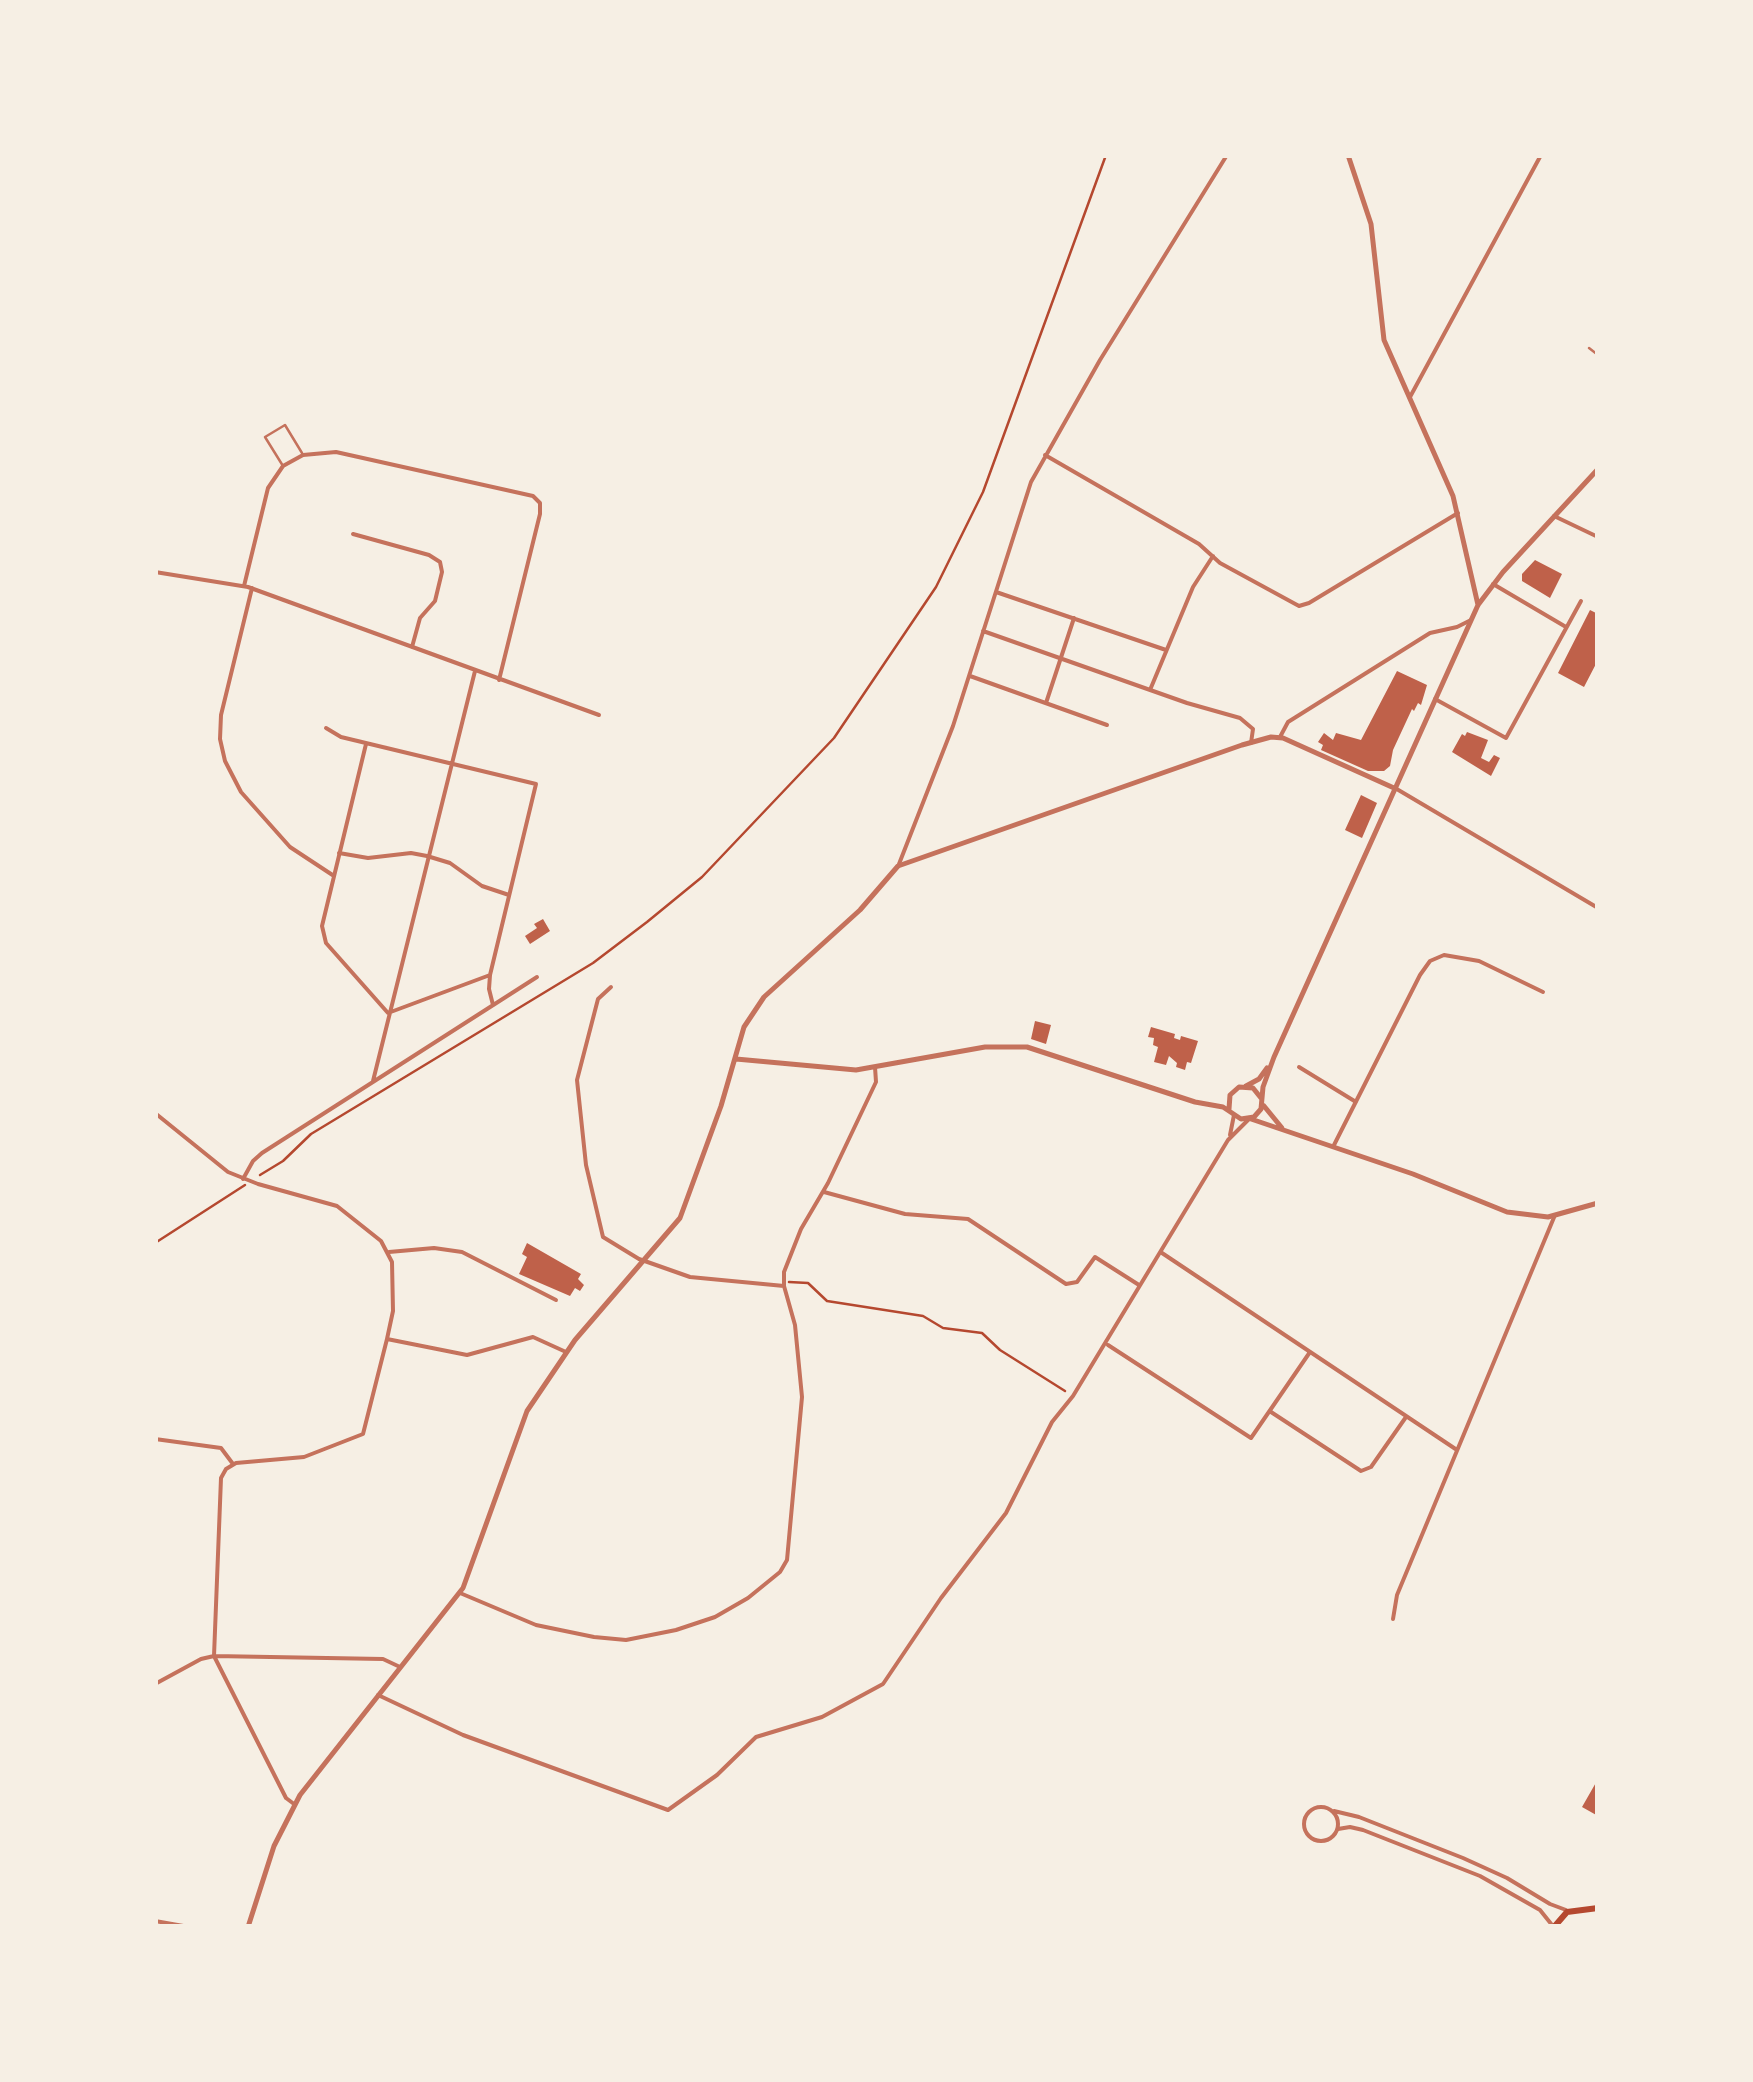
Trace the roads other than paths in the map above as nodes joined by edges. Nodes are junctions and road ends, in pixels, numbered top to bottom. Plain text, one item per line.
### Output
1 (1227, 155) edge
2 (1348, 155) edge
3 (1541, 155) edge
4 (1590, 348) dead end
5 (1598, 355) edge
6 (1409, 398) junction
7 (303, 455) junction
8 (1045, 455) junction
9 (283, 466) junction
10 (1598, 469) edge
11 (1458, 514) junction
12 (1554, 516) junction
13 (352, 534) dead end
14 (1598, 538) edge
15 (1213, 556) junction
16 (155, 572) edge
17 (1493, 583) junction
18 (244, 586) junction
19 (252, 588) junction
20 (996, 592) junction
21 (1581, 601) dead end
22 (1478, 605) junction
23 (1074, 618) junction
24 (1471, 620) junction
25 (1566, 628) junction
26 (984, 631) junction
27 (412, 647) junction
28 (1166, 650) junction
29 (1061, 658) junction
30 (475, 671) junction
31 (969, 676) junction
32 (499, 680) junction
33 (1150, 690) junction
34 (1435, 699) junction
35 (1046, 703) junction
36 (599, 715) dead end
37 (1107, 725) dead end
38 (326, 728) dead end
39 (1280, 738) junction
40 (1251, 742) junction
41 (366, 744) junction
42 (450, 764) junction
43 (1394, 788) junction
44 (339, 853) junction
45 (427, 856) junction
46 (898, 866) junction
47 (334, 876) junction
48 (508, 894) junction
49 (1598, 908) edge
50 (490, 974) junction
51 (537, 977) dead end
52 (611, 987) dead end
53 (1543, 992) dead end
54 (494, 1005) junction
55 (388, 1013) junction
56 (1274, 1057) junction
57 (736, 1059) junction
58 (875, 1067) junction
59 (1299, 1067) dead end
60 (373, 1080) junction
61 (1246, 1086) junction
62 (1262, 1100) junction
63 (1356, 1102) junction
64 (155, 1113) edge
65 (1232, 1113) junction
66 (1250, 1119) junction
67 (1288, 1132) junction
68 (1228, 1140) junction
69 (1333, 1147) junction
70 (242, 1179) junction
71 (824, 1192) junction
72 (1598, 1203) edge
73 (1555, 1215) junction
74 (389, 1252) junction
75 (1162, 1253) junction
76 (644, 1261) junction
77 (784, 1282) junction
78 (1141, 1286) junction
79 (556, 1300) dead end
80 (388, 1339) junction
81 (1106, 1344) junction
82 (566, 1352) junction
83 (1310, 1352) junction
84 (1270, 1411) junction
85 (1406, 1416) junction
86 (155, 1439) edge
87 (1457, 1450) junction
88 (232, 1464) junction
89 (460, 1593) junction
90 (1394, 1620) dead end
91 (214, 1656) junction
92 (400, 1667) junction
93 (155, 1684) edge
94 (378, 1695) junction
95 (294, 1804) junction
96 (1334, 1812) junction
97 (1338, 1829) junction
98 (1598, 1908) edge
99 (1570, 1910) junction
100 (1588, 1910) junction
101 (1598, 1917) edge
102 (155, 1921) edge
103 (189, 1927) edge
104 (248, 1927) edge
105 (1553, 1927) edge

1 - 8 street
2 - 6 street
3 - 6 street
4 - 5 lane
6 - 11 street
7 - 9 street
7 - 9 lane
7 - 32 street
8 - 15 street
8 - 20 street
9 - 18 street
10 - 12 street
11 - 15 street
11 - 22 street
12 - 14 street
12 - 17 street
13 - 27 street
15 - 28 street
16 - 18 street
17 - 22 street
17 - 25 street
18 - 19 street
19 - 27 street
19 - 47 street
20 - 23 street
20 - 26 street
21 - 25 street
22 - 24 street
23 - 28 street
23 - 29 street
24 - 34 street
24 - 39 street
25 - 34 street
26 - 29 street
26 - 31 street
27 - 30 street
28 - 33 street
29 - 33 street
29 - 35 street
30 - 32 street
30 - 42 street
31 - 35 street
31 - 46 street
32 - 36 street
33 - 40 street
34 - 43 street
35 - 37 street
38 - 41 street
39 - 40 street
39 - 43 street
40 - 46 street
41 - 42 street
41 - 44 street
42 - 45 street
42 - 48 street
43 - 49 street
43 - 56 street
44 - 45 street
44 - 47 street
45 - 48 street
45 - 55 street
46 - 57 street
47 - 55 street
48 - 50 street
50 - 54 street
50 - 55 street
51 - 54 street
52 - 76 street
53 - 63 street
54 - 60 street
55 - 60 street
56 - 61 street
56 - 62 street
57 - 58 street
57 - 76 street
58 - 65 street
58 - 71 street
59 - 63 street
60 - 70 street
61 - 62 street
61 - 65 street
62 - 66 street
62 - 67 street
63 - 69 street
64 - 70 street
65 - 66 street
65 - 68 street
66 - 67 street
66 - 68 street
67 - 69 street
68 - 75 street
69 - 73 street
70 - 74 street
71 - 77 street
71 - 78 street
72 - 73 street
73 - 87 street
74 - 79 street
74 - 80 street
75 - 78 street
75 - 83 street
76 - 77 street
76 - 82 street
77 - 89 street
78 - 81 street
80 - 82 street
80 - 88 street
81 - 84 street
81 - 94 street
82 - 89 street
83 - 84 street
83 - 85 street
84 - 85 street
85 - 87 street
86 - 88 street
87 - 90 street
88 - 91 street
89 - 92 street
91 - 92 street
91 - 93 street
91 - 95 street
92 - 94 street
94 - 95 street
95 - 104 street
96 - 97 street
96 - 97 street
96 - 99 street
97 - 105 street
98 - 100 main road
99 - 100 main road
99 - 105 main road
100 - 101 main road
102 - 103 street

